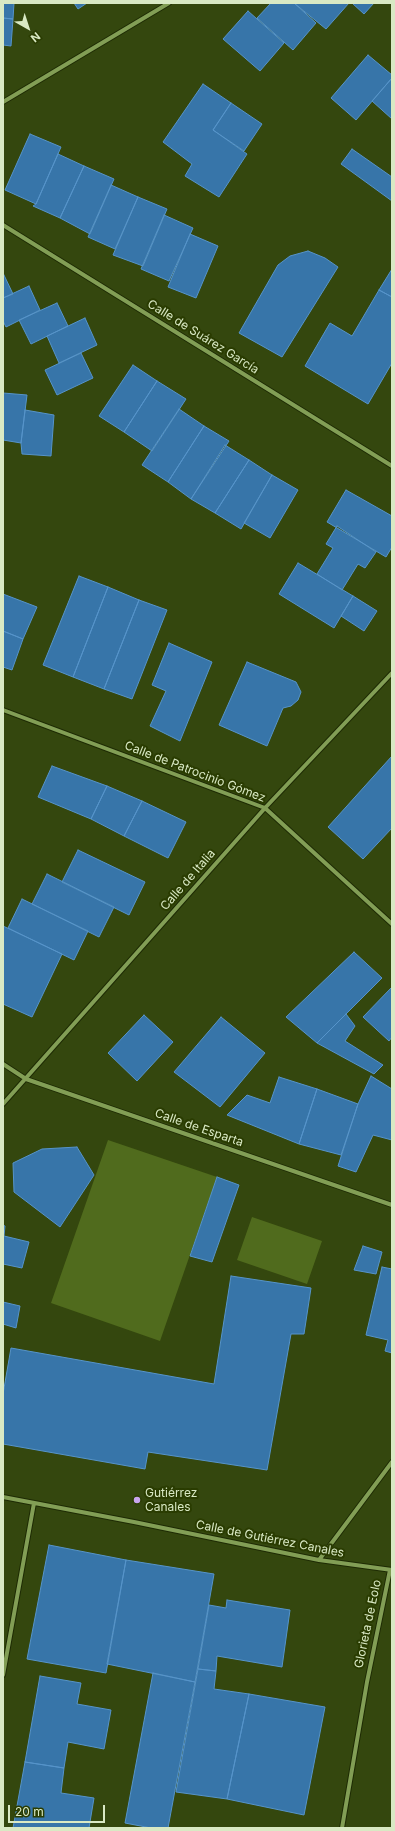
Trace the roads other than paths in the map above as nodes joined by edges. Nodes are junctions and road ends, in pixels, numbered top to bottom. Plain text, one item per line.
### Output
1 (169, 3) edge
2 (3, 102) edge
3 (3, 225) edge
4 (392, 466) edge
5 (392, 673) edge
6 (3, 710) edge
7 (265, 808) junction
8 (392, 924) edge
9 (3, 1064) edge
10 (26, 1079) junction
11 (3, 1104) edge
12 (392, 1206) edge
13 (392, 1462) edge
14 (3, 1497) edge
15 (34, 1503) junction
16 (320, 1560) junction
17 (391, 1570) edge
18 (3, 1675) edge
19 (342, 1828) edge

1 - 2 street
3 - 4 street, Calle de Suárez García
5 - 7 street, Calle de Italia
6 - 7 street, Calle de Patrocinio Gómez
7 - 8 street, Calle de Patrocinio Gómez
7 - 10 street, Calle de Italia
9 - 10 street, Calle de Esparta
10 - 11 street, Calle de Italia
10 - 12 street, Calle de Esparta
13 - 16 street
14 - 15 street, Calle de Gutiérrez Canales
15 - 16 street, Calle de Gutiérrez Canales
15 - 18 street
16 - 17 street, Calle de Gutiérrez Canales
17 - 19 street, Glorieta de Eolo

